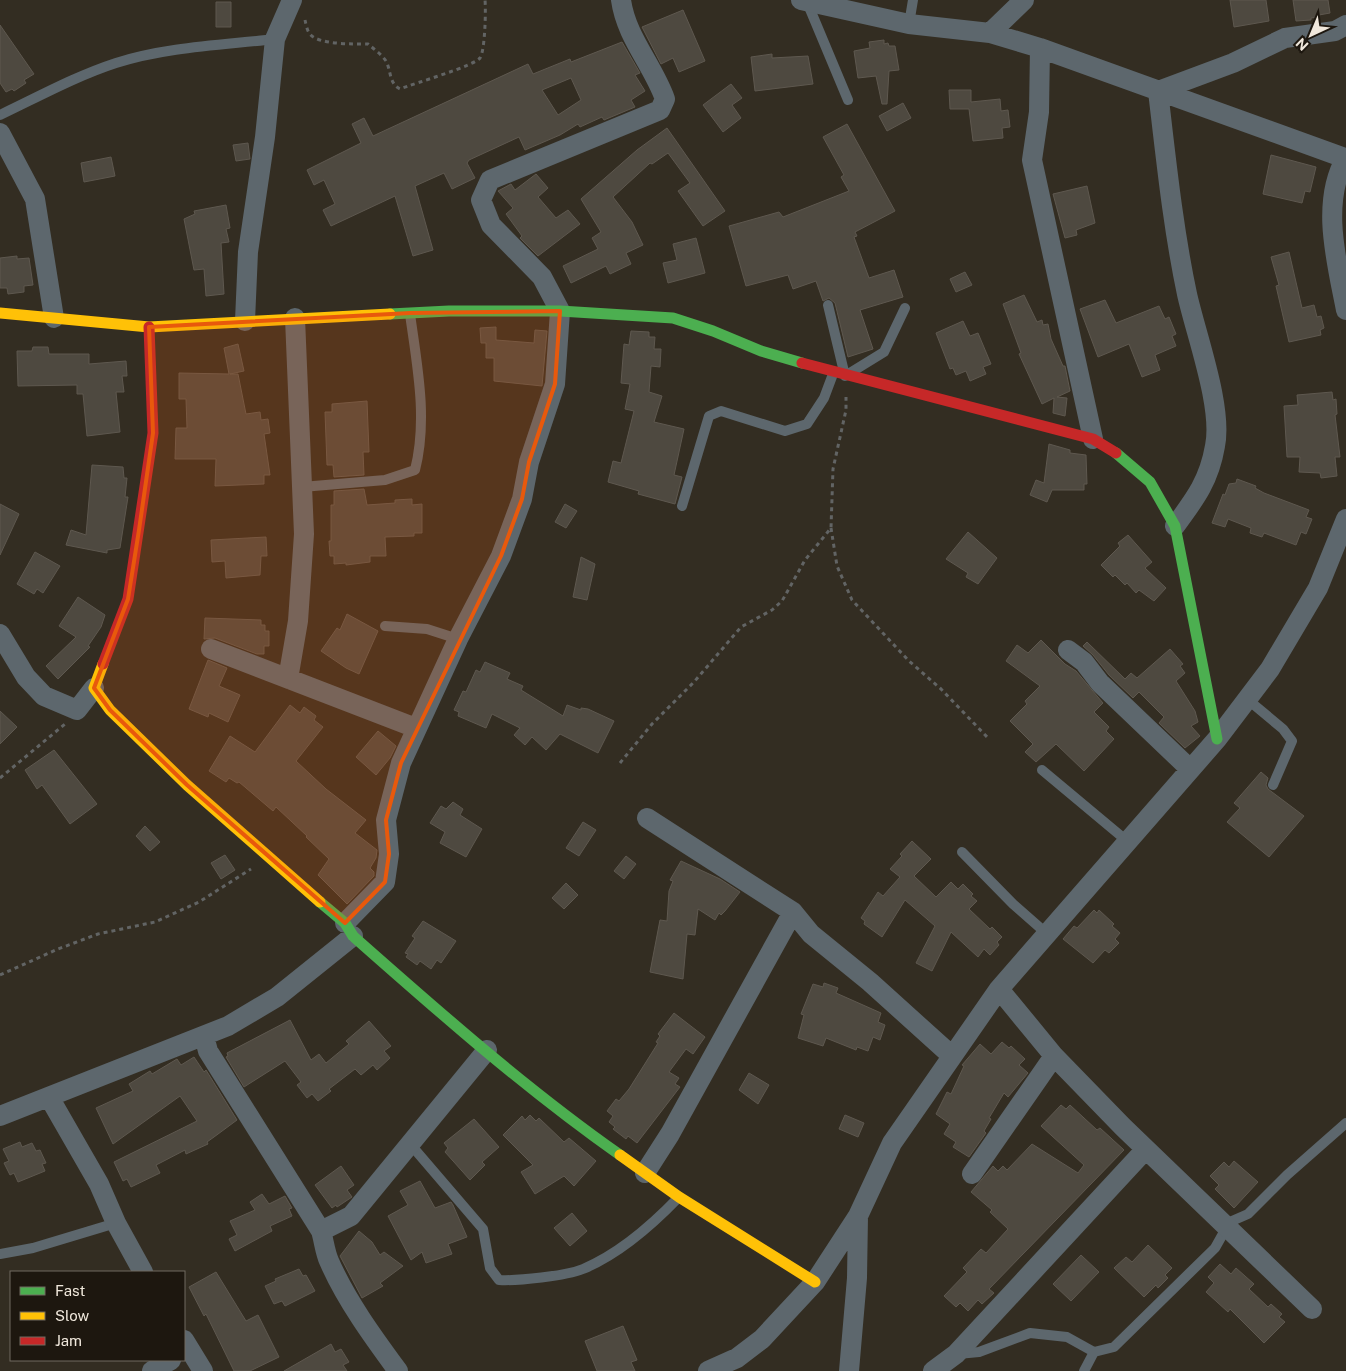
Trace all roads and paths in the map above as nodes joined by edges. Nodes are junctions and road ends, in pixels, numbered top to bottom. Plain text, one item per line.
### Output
1 (485, 0) edge
2 (621, 0) edge
3 (804, 0) edge
4 (913, 0) edge
5 (1024, 0) edge
6 (297, 6) edge
7 (909, 24) junction
8 (1346, 25) edge
9 (990, 33) junction
10 (275, 39) junction
11 (1040, 48) junction
12 (1158, 91) junction
13 (848, 100) dead end
14 (0, 115) edge
15 (0, 133) edge
16 (1346, 158) edge
17 (828, 306) dead end
18 (905, 308) dead end
19 (1346, 310) edge
20 (560, 311) junction
21 (410, 312) junction
22 (0, 313) edge
23 (54, 318) junction
24 (295, 318) junction
25 (245, 321) junction
26 (149, 327) junction
27 (833, 373) junction
28 (845, 376) junction
29 (1093, 439) junction
30 (302, 487) junction
31 (682, 506) dead end
32 (1345, 524) edge
33 (1175, 526) junction
34 (831, 528) junction
35 (385, 626) dead end
36 (0, 634) edge
37 (458, 639) junction
38 (211, 649) dead end
39 (1068, 650) dead end
40 (288, 679) junction
41 (94, 688) junction
42 (1247, 699) junction
43 (78, 710) junction
44 (416, 728) junction
45 (989, 739) dead end
46 (1217, 739) junction
47 (620, 763) dead end
48 (1190, 769) junction
49 (1042, 770) dead end
50 (0, 778) edge
51 (1273, 785) dead end
52 (647, 818) dead end
53 (1127, 841) junction
54 (962, 852) dead end
55 (269, 858) junction
56 (793, 912) junction
57 (349, 930) junction
58 (1046, 933) junction
59 (0, 975) edge
60 (999, 989) junction
61 (204, 1036) junction
62 (487, 1050) junction
63 (952, 1056) junction
64 (1054, 1056) junction
65 (49, 1097) junction
66 (0, 1116) edge
67 (1346, 1122) edge
68 (411, 1145) junction
69 (1146, 1149) junction
70 (645, 1173) junction
71 (972, 1174) dead end
72 (678, 1197) junction
73 (858, 1216) junction
74 (116, 1223) junction
75 (1225, 1224) junction
76 (321, 1231) junction
77 (0, 1254) edge
78 (142, 1271) edge
79 (815, 1282) junction
80 (1312, 1309) dead end
81 (186, 1347) edge
82 (1094, 1352) junction
83 (956, 1354) junction
84 (169, 1361) edge
85 (849, 1364) edge
86 (152, 1371) edge
87 (203, 1371) edge
88 (398, 1371) edge
89 (708, 1371) edge
90 (866, 1371) edge
91 (933, 1371) edge
92 (1084, 1371) edge

1 - 6 path
2 - 20 street
3 - 7 street
3 - 13 lane
4 - 7 lane
5 - 9 street
6 - 10 street
7 - 9 street
8 - 12 street
9 - 11 street
10 - 14 lane
10 - 25 street
11 - 12 street
11 - 29 street
12 - 16 street
12 - 33 street
15 - 23 street
16 - 19 street
17 - 28 lane
18 - 28 lane
20 - 21 street
20 - 27 street
20 - 37 street
21 - 24 street
21 - 30 lane
22 - 23 street
23 - 26 street
24 - 25 street
24 - 30 street
25 - 26 street
26 - 41 street
27 - 28 street
27 - 31 lane
28 - 29 street
28 - 34 path
29 - 33 street
30 - 40 street
32 - 42 street
33 - 46 street
34 - 45 path
34 - 47 path
35 - 37 lane
36 - 43 street
37 - 44 street
38 - 40 street
39 - 48 street
40 - 44 street
41 - 43 street
41 - 55 street
42 - 46 street
42 - 51 lane
43 - 50 path
44 - 57 street
46 - 48 street
48 - 53 street
49 - 53 lane
52 - 56 street
53 - 58 street
54 - 58 lane
55 - 57 street
55 - 59 path
56 - 63 street
56 - 70 street
57 - 61 street
57 - 62 street
58 - 60 street
60 - 63 street
60 - 64 street
61 - 65 street
61 - 76 street
62 - 68 street
62 - 70 street
63 - 73 street
64 - 69 street
64 - 71 street
65 - 66 street
65 - 74 street
67 - 75 lane
68 - 72 lane
68 - 76 street
69 - 75 street
69 - 83 street
70 - 72 street
72 - 79 street
73 - 79 street
73 - 85 street
74 - 77 lane
74 - 78 street
75 - 80 street
75 - 82 lane
76 - 88 street
79 - 89 street
81 - 87 street
82 - 83 lane
82 - 92 lane
83 - 91 street
84 - 86 street
85 - 90 street

